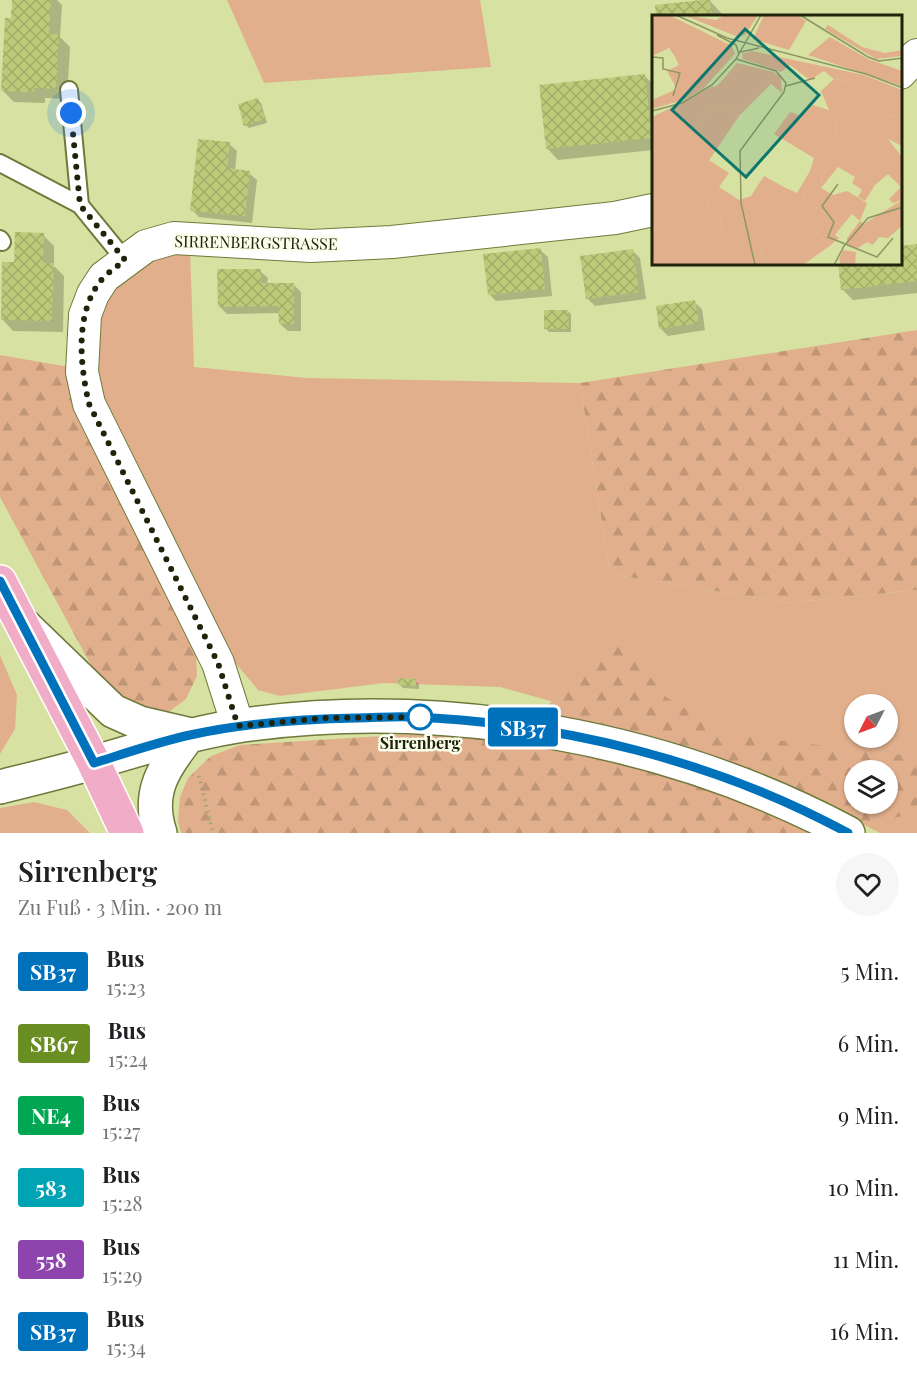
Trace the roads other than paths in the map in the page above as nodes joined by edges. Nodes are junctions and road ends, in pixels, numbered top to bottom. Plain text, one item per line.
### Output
1 (917, 55) edge
2 (902, 71) edge
3 (69, 90) dead end
4 (1, 167) edge
5 (80, 205) junction
6 (652, 210) edge
7 (125, 260) junction
8 (0, 582) edge
9 (19, 620) junction
10 (238, 726) junction
11 (189, 735) junction
12 (94, 763) junction
13 (0, 787) edge
14 (127, 833) edge
15 (160, 833) edge
16 (848, 833) edge

1 - 2 street
3 - 5 lane
4 - 5 lane
5 - 7 lane
6 - 7 street, SIRRENBERGSTRASSE
7 - 10 street, SIRRENBERGSTRASSE
8 - 9 main road
9 - 11 street
9 - 12 main road
10 - 11 street
10 - 16 street
11 - 12 street
11 - 15 street
12 - 13 street
12 - 14 main road

